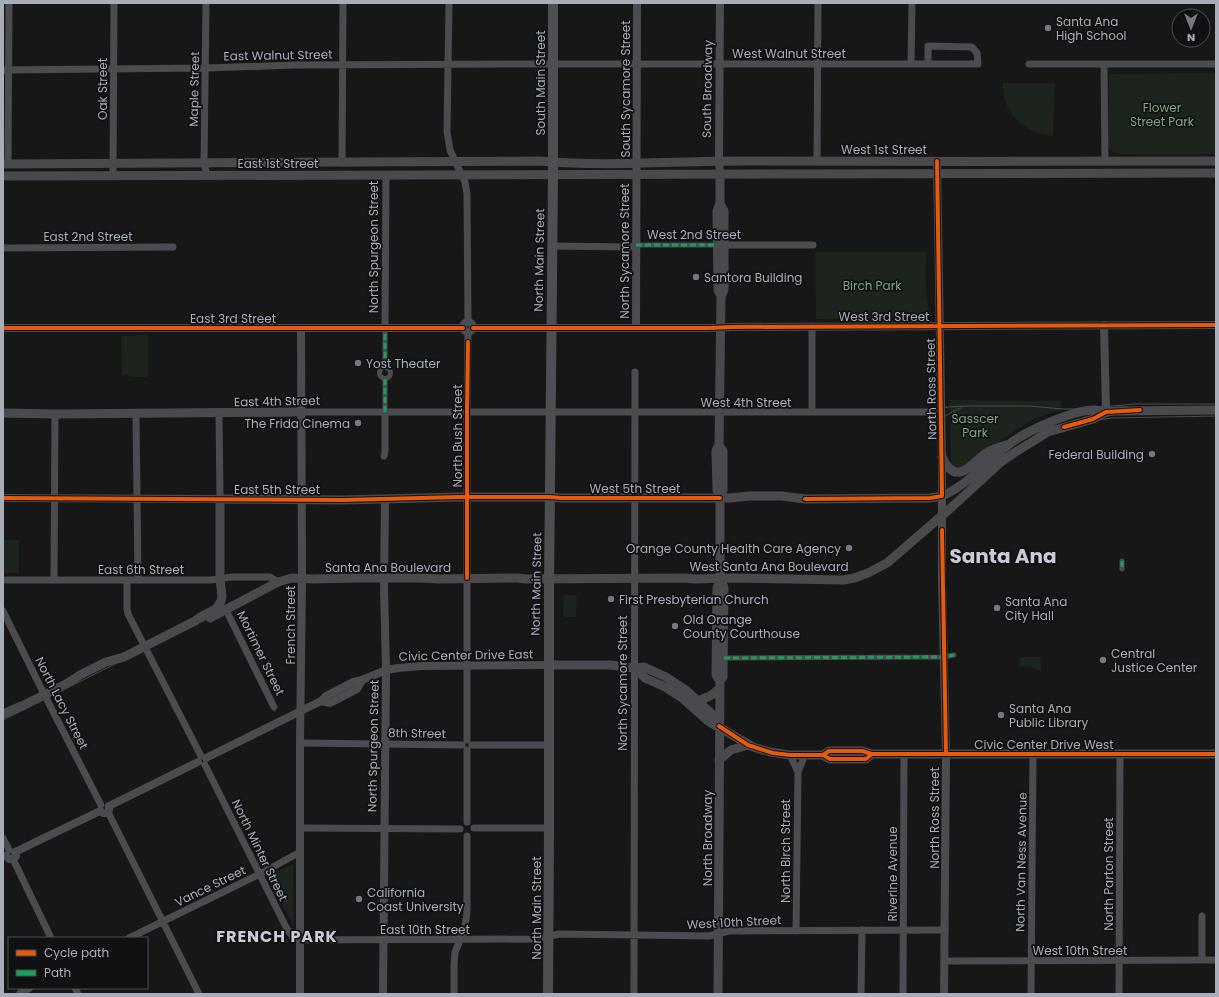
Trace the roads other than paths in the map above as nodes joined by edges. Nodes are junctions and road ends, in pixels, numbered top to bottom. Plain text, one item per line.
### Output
1 (9, 3) edge
2 (114, 3) edge
3 (206, 3) edge
4 (343, 3) edge
5 (449, 3) edge
6 (553, 3) edge
7 (637, 3) edge
8 (720, 3) edge
9 (818, 3) edge
10 (912, 3) edge
11 (448, 64) junction
12 (553, 64) junction
13 (637, 64) junction
14 (720, 64) junction
15 (818, 64) junction
16 (911, 64) junction
17 (928, 64) junction
18 (1029, 64) dead end
19 (1104, 64) junction
20 (1216, 64) edge
21 (343, 65) junction
22 (206, 68) junction
23 (114, 69) junction
24 (6, 70) edge
25 (817, 161) junction
26 (937, 161) junction
27 (1105, 161) junction
28 (1216, 161) edge
29 (342, 162) junction
30 (455, 162) junction
31 (553, 162) junction
32 (718, 162) junction
33 (204, 163) junction
34 (636, 163) junction
35 (6, 164) edge
36 (113, 164) junction
37 (636, 174) junction
38 (720, 174) junction
39 (938, 174) junction
40 (1216, 174) edge
41 (386, 175) junction
42 (461, 175) junction
43 (553, 175) junction
44 (3, 176) edge
45 (113, 176) junction
46 (207, 176) junction
47 (636, 245) junction
48 (721, 245) junction
49 (813, 245) dead end
50 (552, 246) junction
51 (173, 247) dead end
52 (3, 248) edge
53 (1104, 325) junction
54 (1216, 325) edge
55 (812, 326) junction
56 (940, 326) junction
57 (721, 327) junction
58 (3, 328) edge
59 (301, 328) junction
60 (385, 328) junction
61 (468, 328) junction
62 (552, 328) junction
63 (636, 328) junction
64 (385, 367) junction
65 (635, 372) dead end
66 (385, 379) junction
67 (1216, 410) edge
68 (302, 412) junction
69 (385, 412) junction
70 (466, 412) junction
71 (551, 412) junction
72 (812, 412) junction
73 (941, 412) junction
74 (1106, 412) junction
75 (3, 413) edge
76 (219, 413) junction
77 (635, 413) junction
78 (720, 413) junction
79 (55, 414) junction
80 (136, 414) junction
81 (1008, 445) junction
82 (384, 456) dead end
83 (942, 457) junction
84 (550, 496) junction
85 (942, 496) junction
86 (467, 497) junction
87 (3, 498) edge
88 (55, 498) junction
89 (137, 498) junction
90 (635, 498) junction
91 (720, 498) junction
92 (220, 499) junction
93 (385, 499) junction
94 (302, 500) junction
95 (942, 516) junction
96 (1122, 561) dead end
97 (1122, 569) dead end
98 (302, 578) junction
99 (385, 578) junction
100 (467, 578) junction
101 (220, 579) junction
102 (522, 579) joint
103 (549, 579) junction
104 (635, 579) junction
105 (721, 579) junction
106 (3, 580) edge
107 (54, 580) junction
108 (127, 580) junction
109 (138, 580) junction
110 (278, 582) junction
111 (226, 610) junction
112 (3, 611) edge
113 (196, 621) junction
114 (145, 646) junction
115 (954, 655) dead end
116 (944, 657) junction
117 (724, 658) junction
118 (548, 665) junction
119 (466, 666) junction
120 (634, 668) junction
121 (386, 670) junction
122 (720, 685) junction
123 (45, 695) junction
124 (698, 701) junction
125 (24, 705) junction
126 (274, 707) dead end
127 (301, 711) junction
128 (3, 714) edge
129 (3, 720) edge
130 (719, 726) junction
131 (300, 743) junction
132 (385, 744) junction
133 (467, 745) junction
134 (549, 745) junction
135 (748, 745) junction
136 (904, 754) junction
137 (946, 754) junction
138 (1033, 754) junction
139 (1120, 754) junction
140 (1216, 754) edge
141 (790, 755) junction
142 (805, 755) junction
143 (202, 760) junction
144 (719, 760) junction
145 (798, 772) junction
146 (105, 808) junction
147 (467, 822) junction
148 (300, 828) junction
149 (383, 828) junction
150 (460, 828) junction
151 (474, 828) junction
152 (549, 828) junction
153 (467, 836) junction
154 (3, 838) edge
155 (300, 852) junction
156 (9, 855) edge
157 (260, 874) junction
158 (1202, 916) dead end
159 (163, 921) junction
160 (862, 930) junction
161 (903, 930) junction
162 (945, 930) junction
163 (796, 931) junction
164 (718, 933) junction
165 (634, 935) junction
166 (50, 937) edge
167 (131, 937) edge
168 (549, 937) junction
169 (300, 940) junction
170 (383, 940) junction
171 (460, 940) junction
172 (1119, 960) junction
173 (1202, 960) junction
174 (1216, 960) edge
175 (944, 961) junction
176 (1030, 961) junction
177 (200, 994) edge
178 (300, 994) edge
179 (383, 994) edge
180 (454, 994) edge
181 (548, 994) edge
182 (634, 994) edge
183 (718, 994) edge
184 (861, 994) edge
185 (903, 994) edge
186 (944, 994) edge
187 (1030, 994) edge
188 (1119, 994) edge

1 - 24 street
2 - 23 street, Oak Street
3 - 22 street, Maple Street
4 - 21 street
5 - 11 street, North Bush Street
6 - 12 main road, South Main Street
7 - 13 street, South Sycamore Street
8 - 14 street, South Broadway
9 - 15 street
10 - 16 street
11 - 12 street, East Walnut Street
11 - 21 street, East Walnut Street
11 - 30 street, North Bush Street
12 - 13 street, West Walnut Street
12 - 31 main road, South Main Street
13 - 14 street, West Walnut Street
13 - 34 street, South Sycamore Street
14 - 15 street, West Walnut Street
14 - 32 street, South Broadway
15 - 16 street, West Walnut Street
15 - 25 street
16 - 17 street, West Walnut Street
17 - 17 street, West Walnut Street
18 - 19 street
19 - 20 street
19 - 27 street
21 - 22 street, East Walnut Street
21 - 29 street
22 - 23 street, East Walnut Street
22 - 33 street, Maple Street
23 - 24 street, East Walnut Street
23 - 36 street, Oak Street
24 - 35 street
25 - 26 main road, West 1st Street
25 - 32 main road, West 1st Street
26 - 27 main road, West 1st Street
26 - 39 street, North Ross Street
27 - 28 main road, West 1st Street
29 - 30 main road, East 1st Street
29 - 33 main road, East 1st Street
30 - 31 main road, East 1st Street
30 - 42 street, North Bush Street
31 - 34 main road, West 1st Street
31 - 43 main road, South Main Street
32 - 34 main road, West 1st Street
32 - 38 street, South Broadway
33 - 36 main road, East 1st Street
33 - 46 street, Maple Street
34 - 37 street, South Sycamore Street
35 - 36 main road, East 1st Street
36 - 45 street, Oak Street
37 - 38 main road, West 1st Street
37 - 43 main road, West 1st Street
37 - 47 street, North Sycamore Street
38 - 39 main road, West 1st Street
38 - 48 main road, North Broadway
39 - 40 main road, West 1st Street
39 - 56 street, North Ross Street
41 - 42 main road, East 1st Street
41 - 46 main road, East 1st Street
41 - 60 street, North Spurgeon Street
42 - 43 main road, East 1st Street
42 - 61 street, North Bush Street
43 - 50 main road, North Main Street
44 - 45 main road, East 1st Street
45 - 46 main road, East 1st Street
47 - 48 street, West 2nd Street
47 - 50 street, West 2nd Street
47 - 63 street, North Sycamore Street
48 - 49 street, West 2nd Street
48 - 57 main road, North Broadway
50 - 62 main road, North Main Street
51 - 52 street, East 2nd Street
53 - 54 street, West 3rd Street
53 - 56 street, West 3rd Street
53 - 74 street
55 - 56 street, West 3rd Street
55 - 57 street, West 3rd Street
55 - 72 street
56 - 73 street, North Ross Street
57 - 63 street, West 3rd Street
57 - 78 main road, North Broadway
58 - 59 street, East 3rd Street
59 - 60 street, East 3rd Street
59 - 68 street, French Street
60 - 61 street, East 3rd Street
60 - 64 street, North Spurgeon Street
61 - 62 street, East 3rd Street
61 - 70 street, North Bush Street
62 - 63 street, West 3rd Street
62 - 71 main road, North Main Street
64 - 66 street, North Spurgeon Street
64 - 66 street, North Spurgeon Street
65 - 77 street, North Sycamore Street
66 - 69 street, North Spurgeon Street
67 - 74 main road, West Santa Ana Boulevard
68 - 69 street, East 4th Street
68 - 76 main road, East 4th Street
68 - 94 street, French Street
69 - 70 street, East 4th Street
69 - 82 street, North Spurgeon Street
70 - 71 street, East 4th Street
70 - 86 street, North Bush Street
71 - 77 street, West 4th Street
71 - 84 main road, North Main Street
72 - 73 street, West 4th Street
72 - 78 street, West 4th Street
73 - 83 street, North Ross Street
74 - 81 main road, West Santa Ana Boulevard
74 - 95 main road, West Santa Ana Boulevard
75 - 79 main road, East 4th Street
76 - 80 main road, East 4th Street
76 - 92 street
77 - 78 street, West 4th Street
77 - 90 street, North Sycamore Street
78 - 91 main road, North Broadway
79 - 80 main road, East 4th Street
79 - 88 street
80 - 89 street
81 - 83 main road
81 - 85 main road, West Santa Ana Boulevard
83 - 85 street, North Ross Street
84 - 86 main road, East 5th Street
84 - 90 main road, West 5th Street
84 - 103 main road, North Main Street
85 - 91 main road, West 5th Street
85 - 95 street, North Ross Street
86 - 93 main road, East 5th Street
86 - 100 street, North Bush Street
87 - 88 street, East 5th Street
88 - 89 street, East 5th Street
88 - 107 street
89 - 92 street, East 5th Street
89 - 109 street
90 - 91 main road, West 5th Street
90 - 104 street, North Sycamore Street
91 - 105 main road, North Broadway
92 - 94 main road, East 5th Street
92 - 101 main road
93 - 94 main road, East 5th Street
93 - 99 street, North Spurgeon Street
94 - 98 street, French Street
95 - 105 main road, West Santa Ana Boulevard
95 - 116 street, North Ross Street
96 - 97 street
98 - 99 main road, Santa Ana Boulevard
98 - 110 main road, Santa Ana Boulevard
98 - 127 street, French Street
99 - 100 main road, Santa Ana Boulevard
99 - 121 street, North Spurgeon Street
100 - 102 main road, Santa Ana Boulevard
100 - 119 street, North Bush Street
101 - 109 street, East 6th Street
101 - 110 street, East 6th Street
101 - 113 main road
102 - 103 main road, West Santa Ana Boulevard
103 - 104 main road, West Santa Ana Boulevard
103 - 118 main road, North Main Street
104 - 105 main road, West Santa Ana Boulevard
104 - 120 street, North Sycamore Street
105 - 117 main road, North Broadway
105 - 122 main road, North Broadway
106 - 107 street, East 6th Street
107 - 108 street, East 6th Street
108 - 109 street, East 6th Street
108 - 114 street, North Minter Street
110 - 111 main road, Santa Ana Boulevard
111 - 113 main road, Santa Ana Boulevard
111 - 126 street, Mortimer Street
112 - 123 street, North Lacy Street
113 - 114 main road
114 - 123 main road
114 - 143 street, North Minter Street
115 - 116 street
116 - 117 street
116 - 137 street, North Ross Street
117 - 122 main road, North Broadway
118 - 119 street, Civic Center Drive East
118 - 120 main road, Civic Center Drive West
118 - 134 main road, North Main Street
119 - 121 street, Civic Center Drive East
119 - 133 street, North Bush Street
120 - 124 main road, Civic Center Drive West
120 - 130 main road, Civic Center Drive West
120 - 165 street, North Sycamore Street
121 - 127 street, Civic Center Drive East
121 - 132 street, North Spurgeon Street
122 - 124 main road
122 - 130 main road, North Broadway
123 - 125 main road
123 - 146 street, North Lacy Street
124 - 130 main road, Civic Center Drive West
125 - 128 main road
125 - 129 main road
127 - 131 street, French Street
127 - 143 street, Civic Center Drive East
130 - 135 main road, Civic Center Drive West
130 - 144 main road, North Broadway
131 - 132 street, 8th Street
131 - 148 street, French Street
132 - 133 street, 8th Street
132 - 149 street, North Spurgeon Street
133 - 134 street, 8th Street
133 - 147 street, North Bush Street
134 - 152 main road, North Main Street
135 - 141 main road, Civic Center Drive West
135 - 144 main road
136 - 137 main road, Civic Center Drive West
136 - 142 main road, Civic Center Drive West
136 - 161 street, Riverine Avenue
137 - 138 main road, Civic Center Drive West
137 - 162 street, North Ross Street
138 - 139 main road, Civic Center Drive West
138 - 176 street, North Van Ness Avenue
139 - 140 main road, Civic Center Drive West
139 - 172 street, North Parton Street
141 - 142 main road, Civic Center Drive West
141 - 145 street, North Birch Street
142 - 145 street, North Birch Street
143 - 146 street, Civic Center Drive East
143 - 157 street, North Minter Street
144 - 164 main road, North Broadway
145 - 163 street, North Birch Street
146 - 156 street, Civic Center Drive East
146 - 159 street, North Lacy Street
147 - 150 street
147 - 151 street
148 - 149 street
148 - 155 street, French Street
149 - 150 street
149 - 170 street, North Spurgeon Street
150 - 153 street
151 - 152 street
151 - 153 street
152 - 168 main road, North Main Street
153 - 171 street
154 - 156 street
155 - 157 street, Vance Street
155 - 169 street, French Street
156 - 166 street
157 - 159 street, Vance Street
157 - 169 street, North Minter Street
158 - 173 street
159 - 167 street, Vance Street
159 - 177 street, North Lacy Street
160 - 161 street, West 10th Street
160 - 163 street, West 10th Street
160 - 184 street
161 - 162 street, West 10th Street
161 - 185 street, Riverine Avenue
162 - 175 street, North Ross Street
163 - 164 street, West 10th Street
164 - 165 street, West 10th Street
164 - 183 main road, North Broadway
165 - 168 street, West 10th Street
165 - 182 street, North Sycamore Street
168 - 171 street, East 10th Street
168 - 181 main road, North Main Street
169 - 170 street, East 10th Street
169 - 178 street, French Street
170 - 171 street, East 10th Street
170 - 179 street, North Spurgeon Street
171 - 180 street
172 - 173 street, West 10th Street
172 - 176 street, West 10th Street
172 - 188 street, North Parton Street
173 - 174 street, West 10th Street
175 - 176 street, West 10th Street
175 - 186 street, North Ross Street
176 - 187 street, North Van Ness Avenue

